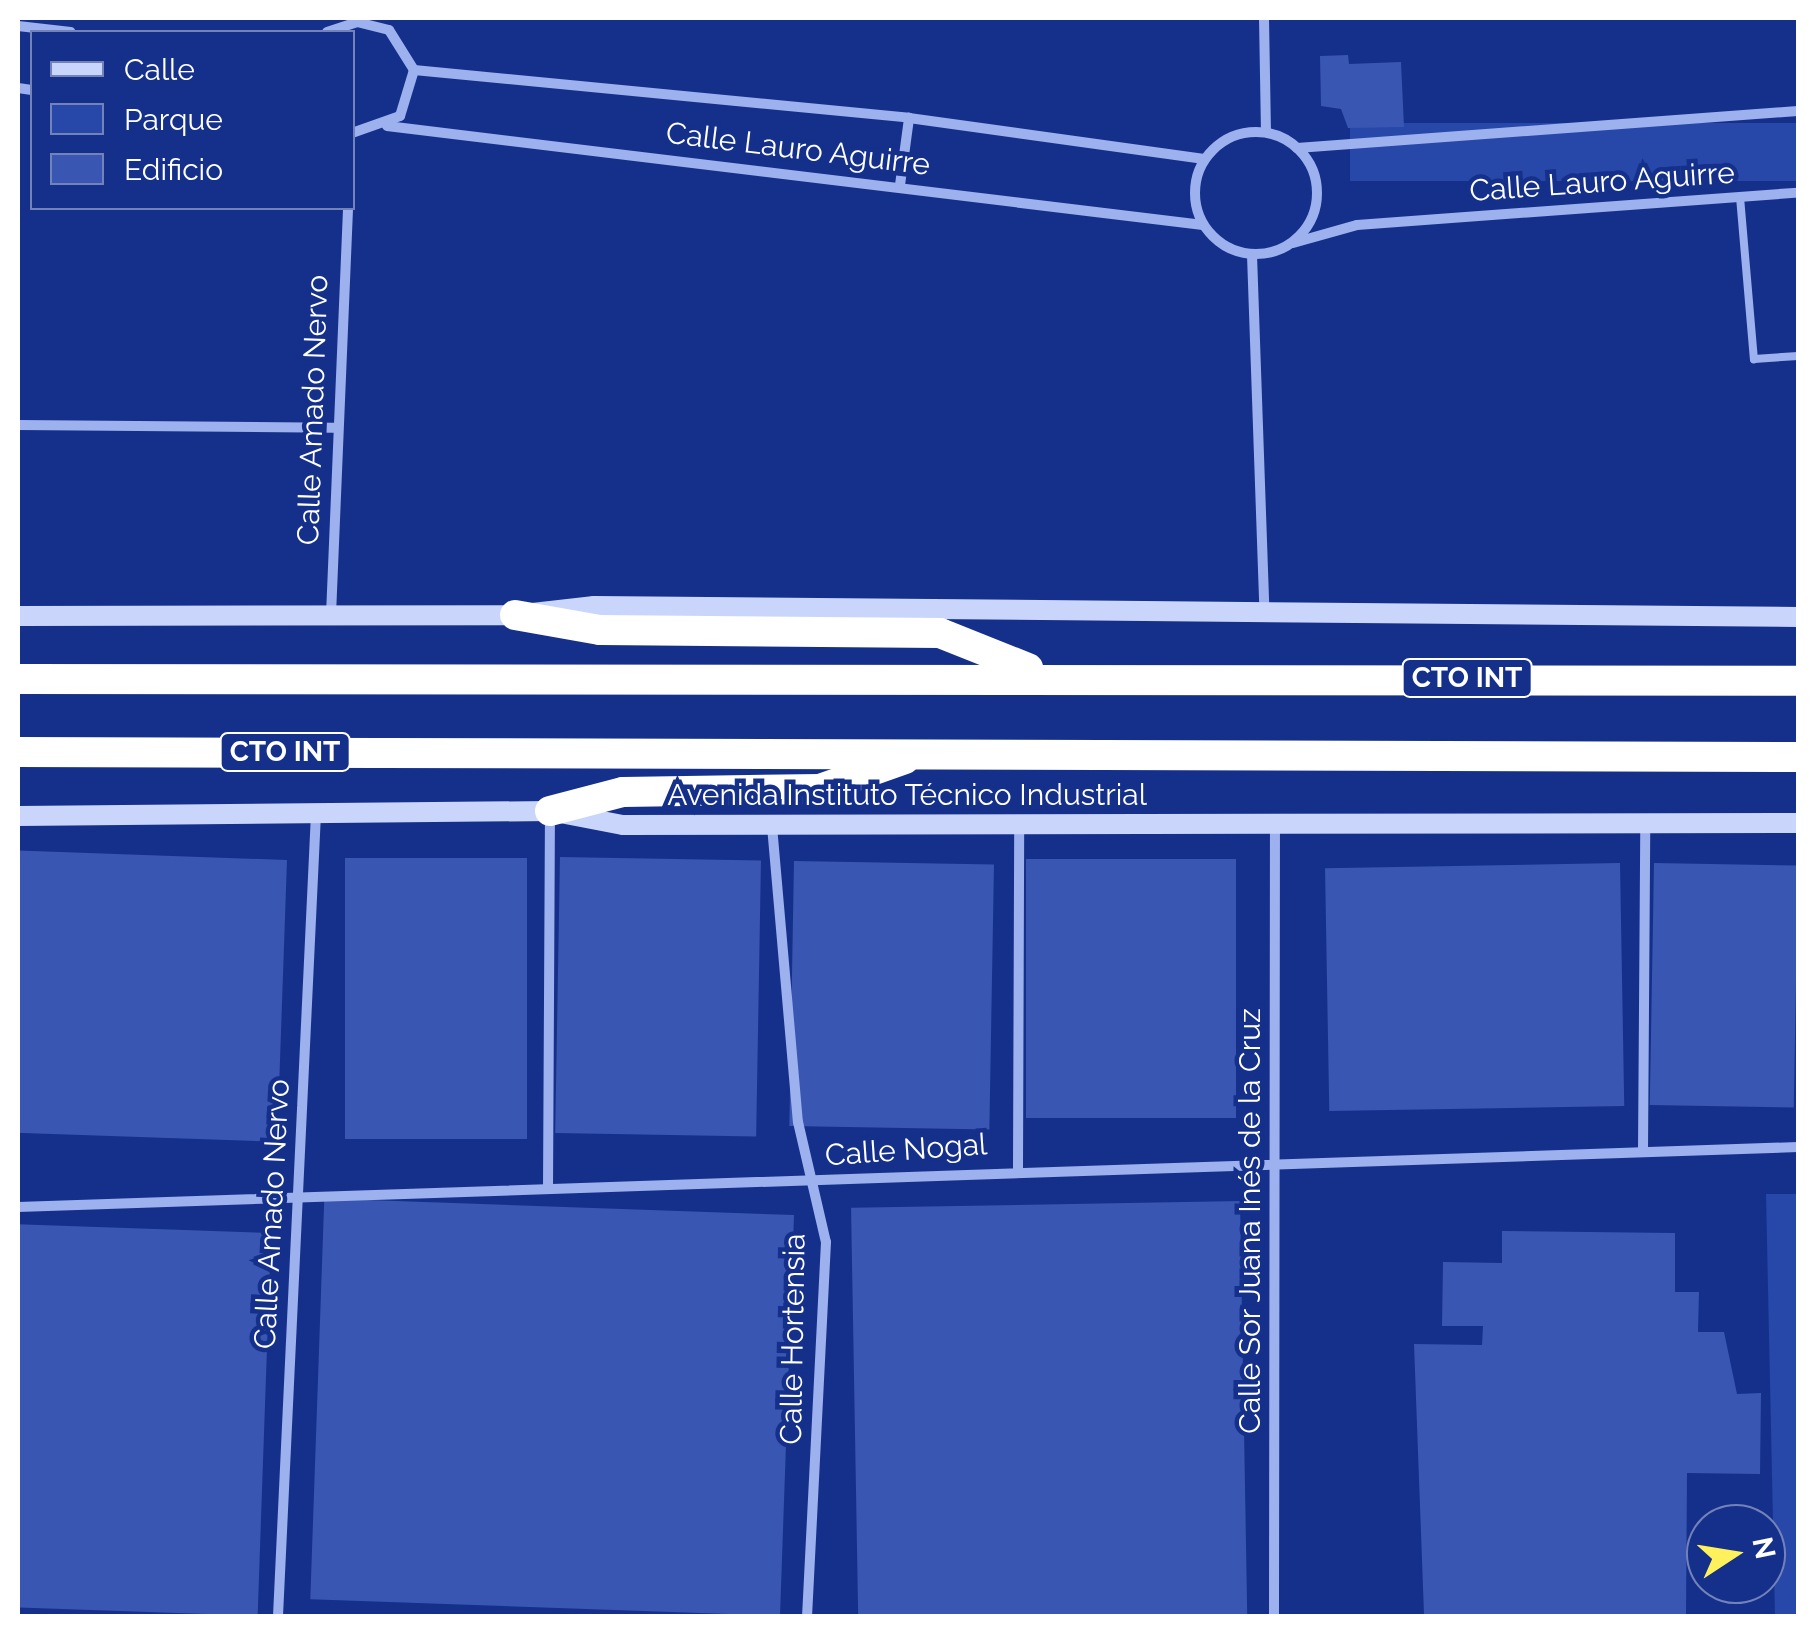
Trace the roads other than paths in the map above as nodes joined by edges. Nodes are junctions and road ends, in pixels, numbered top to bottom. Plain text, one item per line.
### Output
1 (1264, 18) edge
2 (357, 20) edge
3 (18, 26) edge
4 (53, 30) edge
5 (332, 30) edge
6 (414, 70) junction
7 (1798, 111) edge
8 (910, 118) junction
9 (387, 126) junction
10 (1266, 132) junction
11 (355, 134) edge
12 (1297, 148) junction
13 (1204, 159) junction
14 (900, 185) junction
15 (1798, 193) edge
16 (1740, 197) junction
17 (348, 210) edge
18 (1203, 225) junction
19 (1292, 243) junction
20 (1252, 255) junction
21 (1798, 356) edge
22 (18, 425) edge
23 (334, 428) junction
24 (1264, 606) junction
25 (516, 615) junction
26 (18, 616) edge
27 (331, 616) junction
28 (1798, 617) edge
29 (1044, 675) junction
30 (18, 679) edge
31 (1798, 680) edge
32 (930, 750) junction
33 (18, 752) edge
34 (1798, 756) edge
35 (550, 811) junction
36 (316, 814) junction
37 (18, 816) edge
38 (1798, 823) edge
39 (772, 826) junction
40 (1019, 826) junction
41 (1276, 826) junction
42 (1645, 827) junction
43 (1798, 1147) edge
44 (1643, 1151) junction
45 (1275, 1160) junction
46 (1018, 1168) junction
47 (812, 1182) junction
48 (548, 1188) junction
49 (298, 1197) junction
50 (18, 1208) edge
51 (278, 1616) edge
52 (806, 1616) edge
53 (1274, 1616) edge

1 - 10 street
2 - 5 street
2 - 6 street
3 - 4 street
6 - 8 street, Calle Lauro Aguirre
6 - 9 street
7 - 12 street, Calle Lauro Aguirre
8 - 13 street, Calle Lauro Aguirre
8 - 14 street
9 - 11 street, Calle Lauro Aguirre
9 - 14 street, Calle Lauro Aguirre
10 - 12 street
10 - 13 street
12 - 19 street
13 - 18 street
14 - 18 street, Calle Lauro Aguirre
15 - 16 street, Calle Lauro Aguirre
16 - 19 street, Calle Lauro Aguirre
16 - 21 lane
17 - 23 street, Calle Amado Nervo
18 - 20 street
19 - 20 street
20 - 24 street
22 - 23 street
23 - 27 street, Calle Amado Nervo
24 - 25 main road, CTO INT
24 - 28 main road, CTO INT
25 - 27 main road, CTO INT
25 - 29 highway
26 - 27 main road, CTO INT
29 - 30 highway, CTO INT
29 - 31 highway, CTO INT
32 - 33 highway, CTO INT
32 - 34 highway, CTO INT
32 - 35 highway
35 - 36 main road, Avenida Instituto Técnico Industrial / CTO INT
35 - 39 main road, Avenida Instituto Técnico Industrial / CTO INT
35 - 48 street
36 - 37 main road, Avenida Instituto Técnico Industrial / CTO INT
36 - 49 street, Calle Amado Nervo
38 - 42 main road, Avenida Instituto Técnico Industrial / CTO INT
39 - 40 main road, Avenida Instituto Técnico Industrial / CTO INT
39 - 47 street, Calle Hortensia
40 - 41 main road, Avenida Instituto Técnico Industrial / CTO INT
40 - 46 street
41 - 42 main road, Avenida Instituto Técnico Industrial / CTO INT
41 - 45 street, Calle Sor Juana Inés de la Cruz
42 - 44 street
43 - 44 street, Calle Nogal
44 - 45 street, Calle Nogal
45 - 46 street, Calle Nogal
45 - 53 street, Calle Sor Juana Inés de la Cruz
46 - 47 street, Calle Nogal
47 - 48 street, Calle Nogal
47 - 52 street, Calle Hortensia
48 - 49 street, Calle Nogal
49 - 50 street, Calle Nogal
49 - 51 street, Calle Amado Nervo

